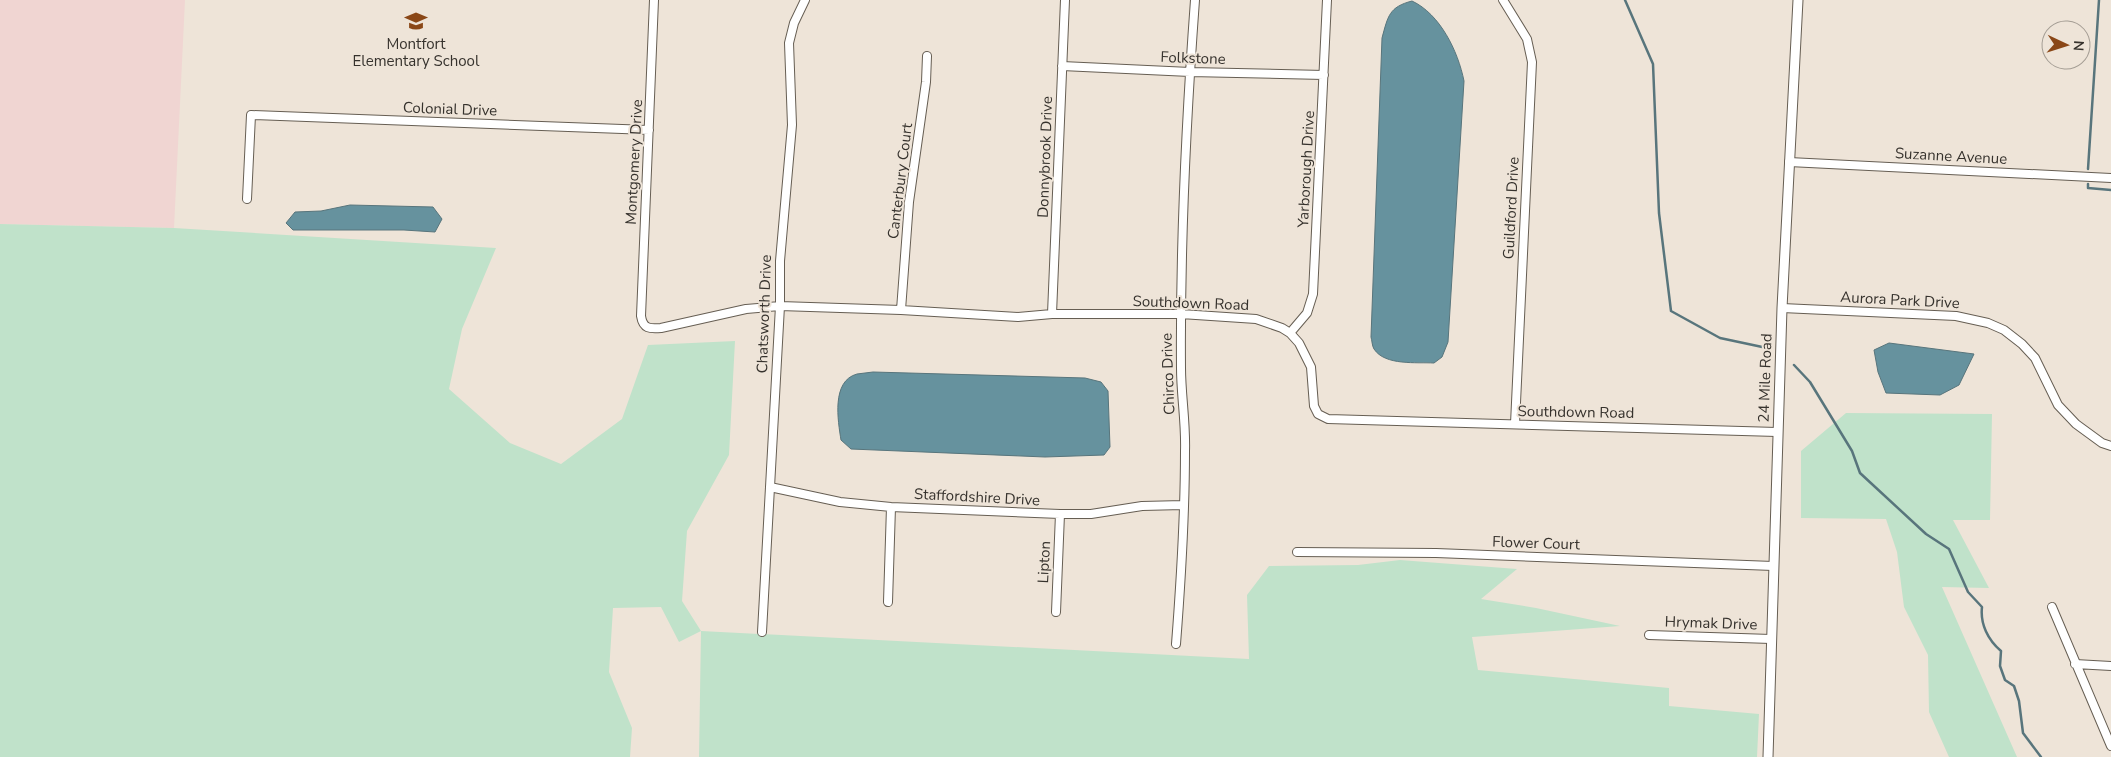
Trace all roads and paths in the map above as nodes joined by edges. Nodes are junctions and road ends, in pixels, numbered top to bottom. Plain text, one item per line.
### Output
1 (654, 0) edge
2 (805, 0) edge
3 (1065, 0) edge
4 (1195, 0) edge
5 (1327, 0) edge
6 (1503, 0) edge
7 (1798, 0) edge
8 (927, 56) dead end
9 (1062, 66) junction
10 (1190, 72) junction
11 (1324, 75) junction
12 (649, 130) junction
13 (1789, 162) junction
14 (2111, 178) edge
15 (247, 199) dead end
16 (780, 306) junction
17 (1782, 308) junction
18 (901, 310) junction
19 (1052, 314) junction
20 (1181, 314) junction
21 (644, 325) joint
22 (1290, 333) junction
23 (1515, 424) junction
24 (1777, 432) junction
25 (2111, 446) edge
26 (770, 487) junction
27 (1184, 505) junction
28 (891, 507) junction
29 (1060, 514) junction
30 (1297, 552) dead end
31 (1773, 566) junction
32 (888, 602) dead end
33 (2052, 607) dead end
34 (1056, 612) dead end
35 (762, 632) dead end
36 (1650, 635) dead end
37 (1771, 639) junction
38 (1176, 644) dead end
39 (2075, 664) junction
40 (2111, 666) edge
41 (2111, 746) edge
42 (1768, 757) edge

1 - 12 street, Montgomery Drive
2 - 16 street, Chatsworth Drive
3 - 9 street, Donnybrook Drive
4 - 10 street, Chirco Drive
5 - 11 street, Yarborough Drive
6 - 23 street, Guildford Drive
7 - 13 street, 24 Mile Road
8 - 18 street, Canterbury Court
9 - 10 street, Folkstone
9 - 19 street, Donnybrook Drive
10 - 11 street, Folkstone
10 - 20 street, Chirco Drive
11 - 22 street, Yarborough Drive
12 - 15 street, Colonial Drive
12 - 21 street, Montgomery Drive
13 - 14 street, Suzanne Avenue
13 - 17 street, 24 Mile Road
16 - 18 street, Southdown Road
16 - 21 street, Southdown Road
16 - 26 street, Chatsworth Drive
17 - 24 street, 24 Mile Road
17 - 25 street, Aurora Park Drive
18 - 19 street, Southdown Road
19 - 20 street, Southdown Road
20 - 22 street, Southdown Road
20 - 27 street, Chirco Drive
22 - 23 street, Southdown Road
23 - 24 street, Southdown Road
24 - 31 street, 24 Mile Road
26 - 28 street, Staffordshire Drive
26 - 35 street, Chatsworth Drive
27 - 29 street, Staffordshire Drive
27 - 38 street, Chirco Drive
28 - 29 street, Staffordshire Drive
28 - 32 street
29 - 34 street, Lipton
30 - 31 street, Flower Court
31 - 37 street, 24 Mile Road
33 - 39 street
36 - 37 street, Hrymak Drive
37 - 42 street, 24 Mile Road
39 - 40 street
39 - 41 street

